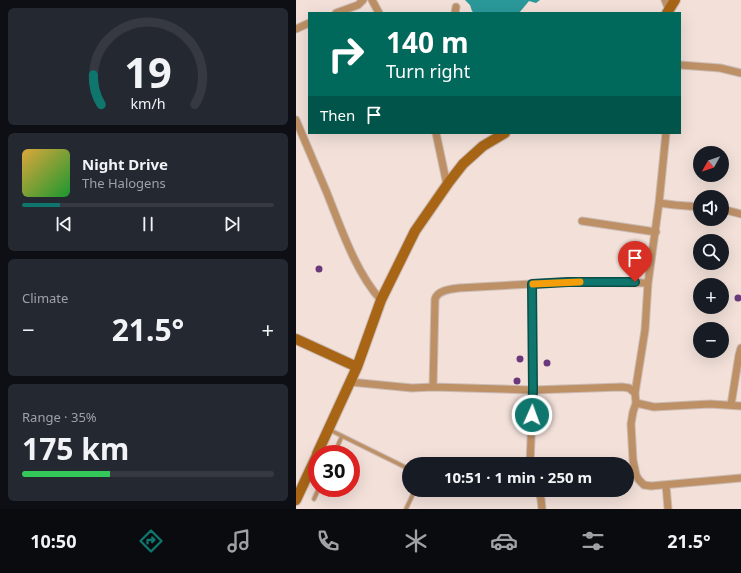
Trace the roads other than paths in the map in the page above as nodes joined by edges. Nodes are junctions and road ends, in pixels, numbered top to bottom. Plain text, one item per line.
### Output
1 (363, 0) edge
2 (372, 0) edge
3 (665, 0) edge
4 (675, 0) edge
5 (339, 12) edge
6 (378, 12) edge
7 (668, 12) edge
8 (308, 23) edge
9 (296, 29) edge
10 (681, 65) edge
11 (741, 73) edge
12 (296, 120) edge
13 (308, 129) edge
14 (301, 132) junction
15 (436, 134) edge
16 (499, 134) edge
17 (666, 134) edge
18 (447, 185) junction
19 (659, 203) junction
20 (693, 206) edge
21 (729, 211) edge
22 (741, 214) edge
23 (582, 221) dead end
24 (656, 232) junction
25 (648, 283) junction
26 (532, 284) junction
27 (381, 300) junction
28 (296, 339) edge
29 (741, 348) edge
30 (357, 368) junction
31 (350, 382) junction
32 (433, 386) junction
33 (533, 390) junction
34 (635, 393) junction
35 (636, 403) junction
36 (731, 405) junction
37 (741, 406) edge
38 (329, 429) junction
39 (342, 436) junction
40 (321, 445) edge
41 (338, 445) edge
42 (530, 457) edge
43 (402, 466) edge
44 (308, 474) edge
45 (741, 478) edge
46 (666, 485) junction
47 (411, 497) edge
48 (540, 497) edge
49 (296, 500) edge
50 (406, 509) edge
51 (542, 509) edge
52 (668, 509) edge

1 - 5 street
2 - 6 street
3 - 7 street
4 - 7 street
8 - 9 street
10 - 11 street
12 - 14 street
13 - 14 street
14 - 27 street
15 - 18 street
16 - 18 street
17 - 19 street
18 - 27 street
19 - 20 street
19 - 24 street
21 - 22 street
23 - 24 street
24 - 25 street
25 - 26 street
25 - 34 street
26 - 32 street
26 - 33 street
27 - 30 street
28 - 30 street
29 - 36 street
30 - 31 street
31 - 32 street
31 - 38 street
32 - 33 street
33 - 34 street
33 - 42 street
34 - 35 street
35 - 36 street
35 - 46 street
36 - 37 street
38 - 39 lane
38 - 40 street
39 - 41 lane
39 - 43 lane
44 - 49 street
45 - 46 street
46 - 52 street
47 - 50 lane
48 - 51 street

